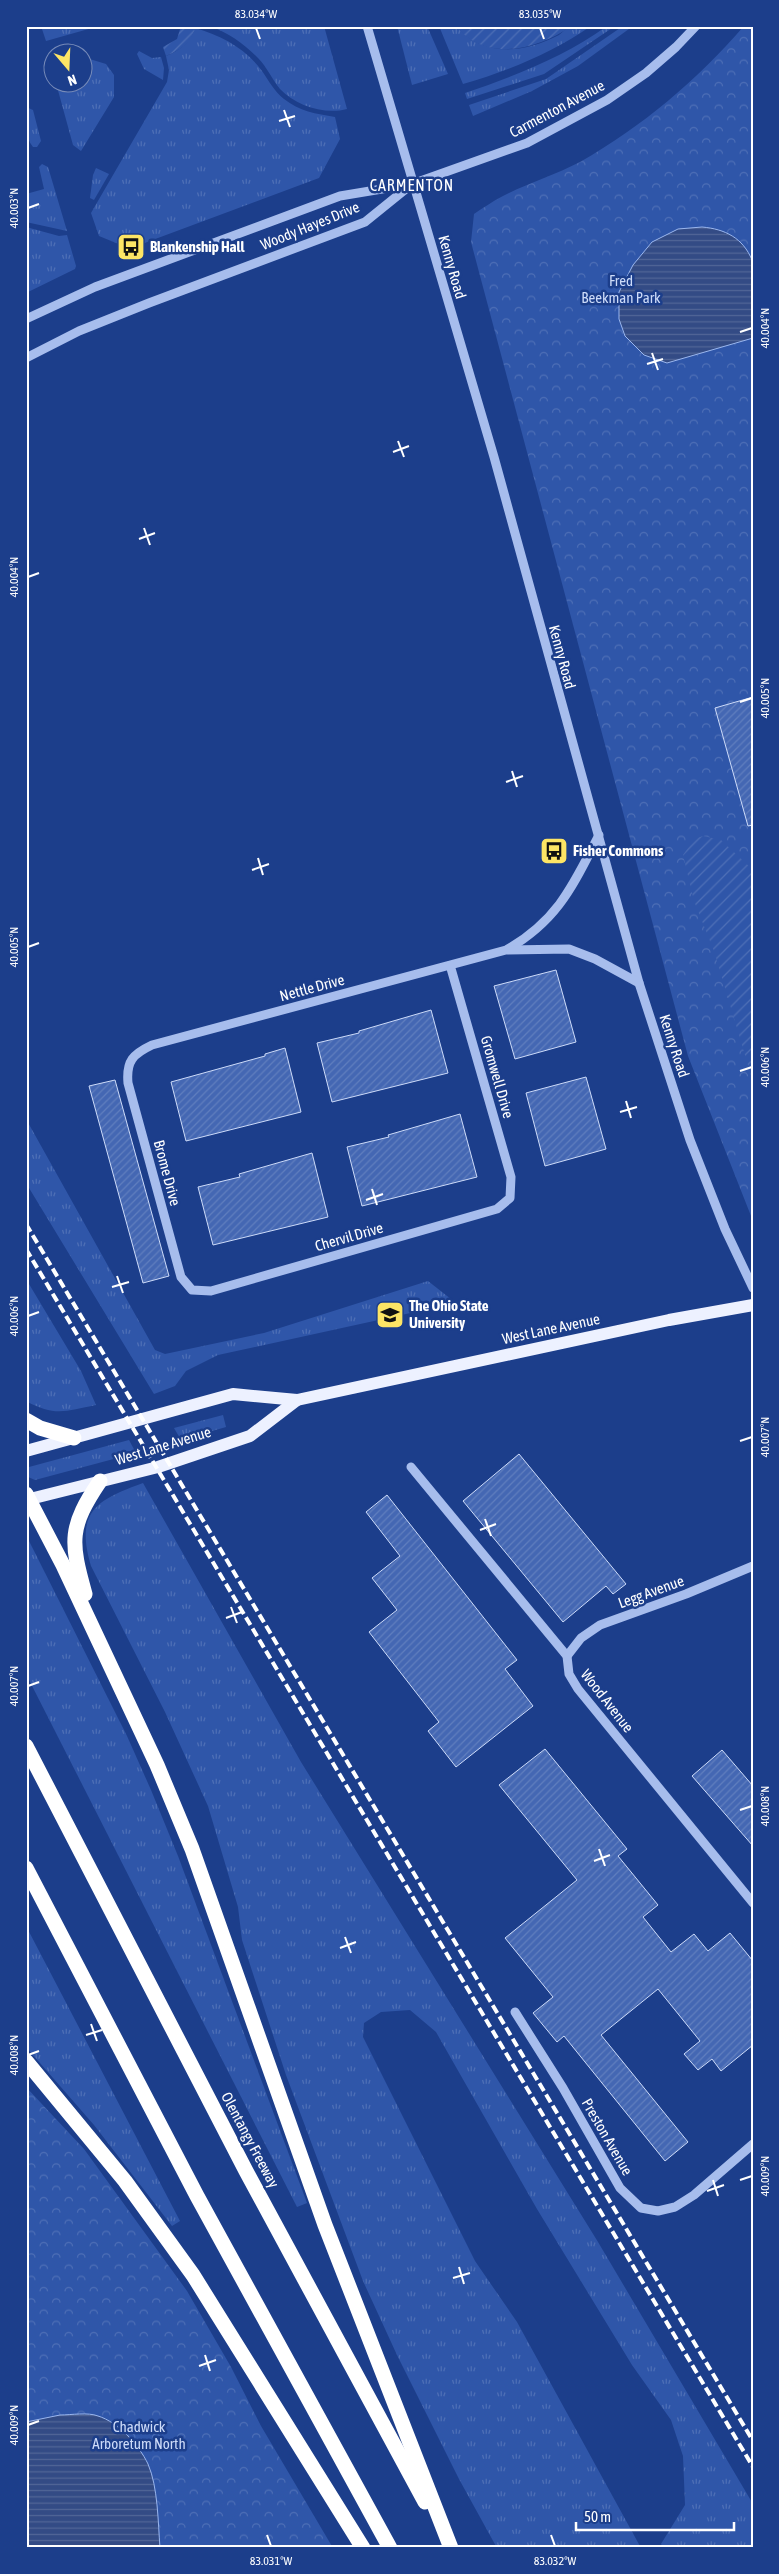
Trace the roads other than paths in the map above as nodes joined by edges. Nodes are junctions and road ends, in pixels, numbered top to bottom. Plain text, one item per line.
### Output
1 (366, 26) edge
2 (696, 26) edge
3 (412, 184) junction
4 (26, 319) edge
5 (26, 358) edge
6 (598, 834) junction
7 (506, 950) junction
8 (450, 965) junction
9 (639, 983) junction
10 (129, 1060) joint
11 (510, 1198) joint
12 (753, 1288) edge
13 (192, 1290) joint
14 (753, 1305) edge
15 (297, 1400) junction
16 (26, 1420) edge
17 (74, 1438) junction
18 (26, 1451) edge
19 (411, 1467) dead end
20 (100, 1481) junction
21 (27, 1498) edge
22 (753, 1566) edge
23 (96, 1636) junction
24 (567, 1656) junction
25 (26, 1746) edge
26 (26, 1868) edge
27 (753, 1903) edge
28 (515, 2012) dead end
29 (26, 2061) edge
30 (753, 2144) edge
31 (363, 2548) edge
32 (390, 2548) edge
33 (450, 2548) edge

1 - 3 street, Kenny Road
2 - 3 street, Carmenton Avenue
3 - 4 street, Woody Hayes Drive
3 - 5 street, Woody Hayes Drive
3 - 6 street, Kenny Road
6 - 7 street, Nettle Drive
6 - 9 street, Kenny Road
7 - 8 street, Nettle Drive
7 - 9 street, Nettle Drive
8 - 10 street, Nettle Drive
8 - 11 street, Gromwell Drive
9 - 12 street, Kenny Road
10 - 13 street, Brome Drive
11 - 13 street, Chervil Drive
14 - 15 main road, West Lane Avenue
15 - 17 main road, West Lane Avenue
15 - 20 main road, West Lane Avenue
16 - 17 highway
17 - 18 main road, West Lane Avenue
19 - 24 street, Wood Avenue
20 - 21 main road, West Lane Avenue
20 - 23 highway
21 - 23 highway
22 - 24 street, Legg Avenue
23 - 33 highway
24 - 27 street, Wood Avenue
25 - 33 highway, Olentangy Freeway
26 - 32 highway
28 - 30 street, Preston Avenue
29 - 31 highway

